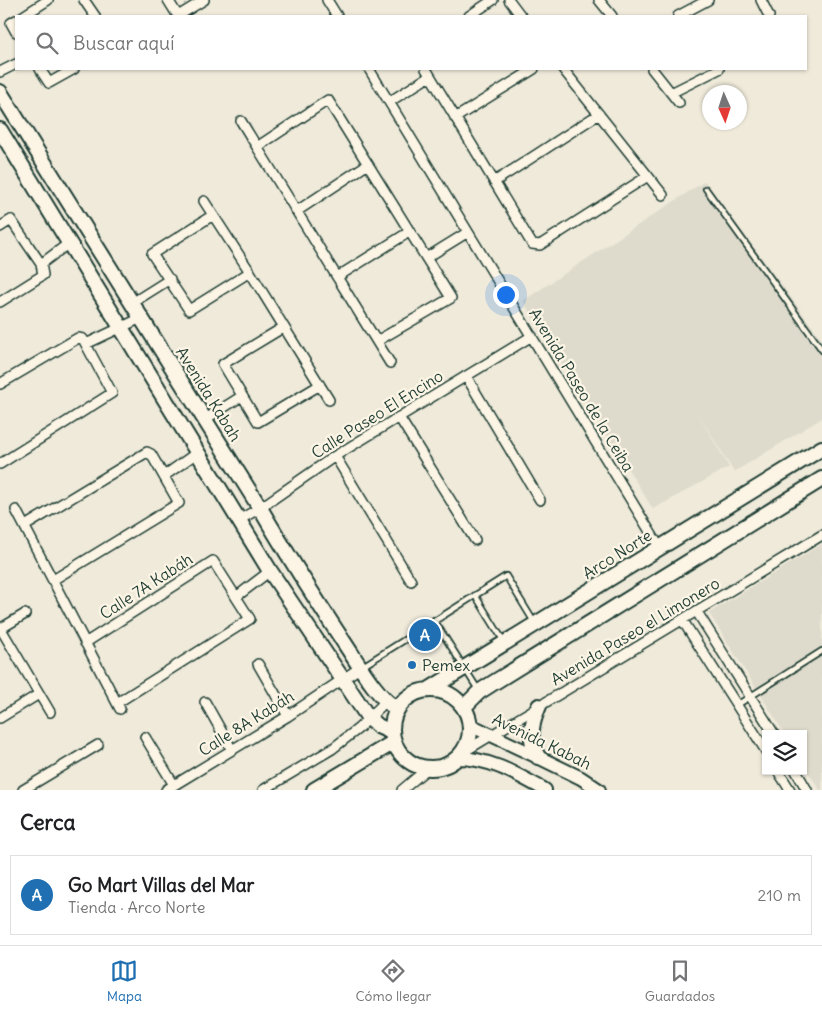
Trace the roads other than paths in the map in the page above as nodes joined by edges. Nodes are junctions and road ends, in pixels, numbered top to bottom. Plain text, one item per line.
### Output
1 (48, 0) edge
2 (84, 0) edge
3 (168, 0) edge
4 (204, 0) edge
5 (328, 0) edge
6 (493, 0) edge
7 (508, 0) edge
8 (599, 0) edge
9 (708, 0) edge
10 (760, 0) edge
11 (25, 15) edge
12 (94, 15) edge
13 (177, 15) edge
14 (180, 15) edge
15 (336, 15) edge
16 (470, 15) edge
17 (521, 15) edge
18 (611, 15) edge
19 (680, 15) edge
20 (768, 15) edge
21 (15, 21) edge
22 (15, 30) edge
23 (15, 64) edge
24 (41, 70) edge
25 (72, 70) edge
26 (370, 70) edge
27 (532, 70) edge
28 (564, 70) edge
29 (653, 70) edge
30 (717, 70) edge
31 (0, 72) edge
32 (428, 72) edge
33 (0, 92) edge
34 (671, 92) junction
35 (389, 102) junction
36 (679, 103) dead end
37 (599, 114) junction
38 (455, 118) junction
39 (241, 121) dead end
40 (0, 130) edge
41 (257, 147) junction
42 (368, 164) junction
43 (648, 176) junction
44 (494, 182) junction
45 (706, 189) dead end
46 (664, 195) dead end
47 (204, 201) dead end
48 (297, 211) junction
49 (213, 215) junction
50 (0, 227) edge
51 (408, 232) junction
52 (468, 232) junction
53 (69, 243) junction
54 (426, 258) junction
55 (40, 264) junction
56 (250, 272) junction
57 (337, 278) junction
58 (170, 279) junction
59 (0, 302) edge
60 (132, 303) junction
61 (140, 318) junction
62 (284, 327) junction
63 (122, 328) junction
64 (532, 336) junction
65 (377, 341) junction
66 (86, 344) junction
67 (822, 350) edge
68 (390, 362) dead end
69 (466, 376) junction
70 (0, 384) edge
71 (320, 385) junction
72 (242, 396) junction
73 (329, 400) dead end
74 (399, 417) junction
75 (204, 420) junction
76 (822, 448) edge
77 (198, 452) junction
78 (335, 456) junction
79 (0, 464) edge
80 (164, 476) junction
81 (822, 479) edge
82 (540, 500) dead end
83 (260, 508) junction
84 (16, 510) dead end
85 (239, 520) junction
86 (25, 526) junction
87 (822, 535) edge
88 (475, 540) dead end
89 (660, 548) junction
90 (270, 571) junction
91 (53, 580) junction
92 (411, 581) dead end
93 (475, 595) junction
94 (236, 597) junction
95 (697, 612) junction
96 (25, 614) dead end
97 (434, 620) junction
98 (683, 620) junction
99 (536, 625) junction
100 (0, 629) edge
101 (85, 643) junction
102 (505, 644) junction
103 (822, 651) edge
104 (258, 664) dead end
105 (361, 667) junction
106 (464, 669) junction
107 (342, 680) junction
108 (430, 689) junction
109 (479, 692) junction
110 (39, 694) junction
111 (751, 696) junction
112 (205, 702) dead end
113 (392, 705) junction
114 (737, 705) junction
115 (539, 706) junction
116 (464, 707) junction
117 (50, 712) dead end
118 (288, 716) junction
119 (368, 717) junction
120 (0, 718) edge
121 (470, 725) junction
122 (772, 730) edge
123 (492, 735) junction
124 (145, 737) dead end
125 (393, 737) junction
126 (98, 745) dead end
127 (762, 745) edge
128 (232, 750) junction
129 (460, 755) junction
130 (538, 756) junction
131 (428, 768) junction
132 (781, 775) edge
133 (798, 775) edge
134 (174, 785) junction
135 (23, 790) edge
136 (166, 790) edge
137 (264, 790) edge
138 (314, 790) edge
139 (402, 790) edge
140 (545, 790) edge
141 (599, 790) edge
142 (790, 790) edge
143 (807, 790) edge

1 - 11 street
2 - 12 street
3 - 13 street
4 - 14 street
5 - 15 street
6 - 16 street
7 - 17 street
8 - 18 street
9 - 19 street
10 - 20 street
21 - 22 street
23 - 31 street
24 - 25 street
26 - 35 street, Avenida Paseo de la Ceiba
27 - 38 street
28 - 37 street
29 - 34 street
30 - 34 street
32 - 35 street
32 - 38 street
33 - 60 main road, Avenida Kabah
34 - 36 street
35 - 52 street, Avenida Paseo de la Ceiba
37 - 43 street
37 - 44 street
38 - 44 street
39 - 41 street
40 - 53 main road
41 - 42 street
41 - 48 street
42 - 48 street
42 - 51 street
43 - 44 street
43 - 46 street
45 - 67 lane
47 - 49 street
48 - 57 street
49 - 56 street
49 - 58 street
50 - 55 street
51 - 54 street
51 - 57 street
52 - 54 street
52 - 64 street, Avenida Paseo de la Ceiba
53 - 55 street
53 - 63 main road
54 - 65 street
55 - 59 street
56 - 58 street
56 - 62 street
57 - 65 street
58 - 60 street
60 - 61 main road, Avenida Kabah
61 - 63 street
61 - 75 main road, Avenida Kabah
62 - 71 street
62 - 72 street
63 - 66 street
63 - 77 main road
64 - 69 street, Calle Paseo El Encino
64 - 89 street, Avenida Paseo de la Ceiba
65 - 68 street
66 - 70 street
66 - 79 street
69 - 74 street, Calle Paseo El Encino
69 - 82 street
71 - 72 street
71 - 73 street
72 - 75 street
74 - 78 street, Calle Paseo El Encino
74 - 88 street
75 - 83 main road, Avenida Kabah
76 - 89 main road, Arco Norte
77 - 80 street
77 - 85 main road
78 - 83 street, Calle Paseo El Encino
78 - 92 street
80 - 86 street
80 - 91 street
81 - 109 main road
83 - 85 street, Calle Paseo El Encino
83 - 105 main road, Avenida Kabah
84 - 86 street, Calle 7A Kabáh
85 - 90 main road
86 - 91 street, Calle 7A Kabáh
87 - 95 street, Avenida Paseo el Limonero
89 - 99 main road, Arco Norte
90 - 94 street
90 - 107 main road
91 - 101 street, Calle 7A Kabáh
93 - 97 lane
93 - 99 lane
93 - 102 lane
94 - 101 street, Calle 7A Kabáh
94 - 101 street, Calle 7A Kabáh
95 - 98 street, Avenida Paseo el Limonero
95 - 111 street
96 - 100 street
97 - 105 lane
97 - 106 lane
98 - 114 street
98 - 115 street, Avenida Paseo el Limonero
99 - 102 main road, Arco Norte
100 - 110 street
102 - 106 main road, Arco Norte
103 - 111 lane
104 - 118 street
105 - 107 street, Calle 8A Kabáh
105 - 113 main road, Avenida Kabah
106 - 108 main road, Arco Norte
106 - 109 lane
107 - 118 street, Calle 8A Kabáh
107 - 119 main road
108 - 113 main road
108 - 116 main road
109 - 116 main road
110 - 117 street
110 - 120 street
111 - 114 lane
111 - 122 street
112 - 128 street
113 - 119 street
113 - 125 main road
114 - 127 street
115 - 123 street, Avenida Paseo el Limonero
115 - 130 main road
116 - 121 main road
118 - 128 street, Calle 8A Kabáh
119 - 125 main road
119 - 137 street
121 - 123 main road, Avenida Kabah
121 - 129 main road
123 - 129 street, Avenida Paseo el Limonero
123 - 130 main road, Avenida Kabah
124 - 134 street
125 - 131 main road
125 - 138 main road
126 - 135 street
128 - 134 street, Calle 8A Kabáh
129 - 131 main road
129 - 140 main road
130 - 141 main road, Avenida Kabah
131 - 139 street
132 - 142 street
133 - 143 street
134 - 136 street, Calle 8A Kabáh

